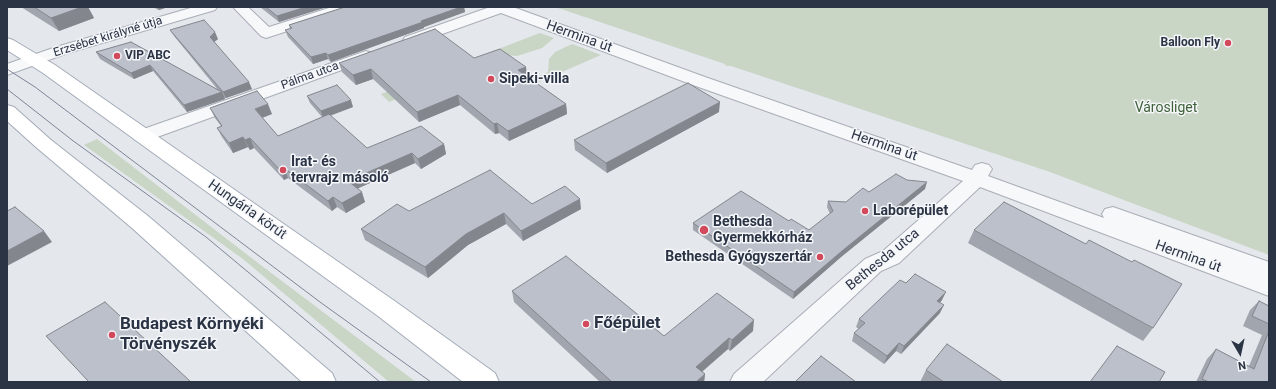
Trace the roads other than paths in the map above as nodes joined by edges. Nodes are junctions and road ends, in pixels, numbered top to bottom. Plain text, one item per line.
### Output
1 (210, 7) edge
2 (240, 7) edge
3 (347, 7) edge
4 (502, 7) edge
5 (529, 7) edge
6 (7, 43) edge
7 (35, 60) junction
8 (7, 70) edge
9 (7, 111) edge
10 (142, 136) junction
11 (980, 174) junction
12 (1269, 270) edge
13 (1269, 287) edge
14 (322, 382) edge
15 (485, 382) edge
16 (744, 382) edge

1 - 7 street, Erzsébet királyné útja
2 - 3 street
4 - 10 street, Pálma utca
4 - 11 street, Hermina út
5 - 11 street, Hermina út
6 - 7 main road, Hungária körút
7 - 8 street, Erzsébet királyné útja
7 - 10 main road, Hungária körút
9 - 14 main road
10 - 15 main road, Hungária körút
11 - 12 street, Hermina út
11 - 13 street, Hermina út
11 - 16 street, Bethesda utca

